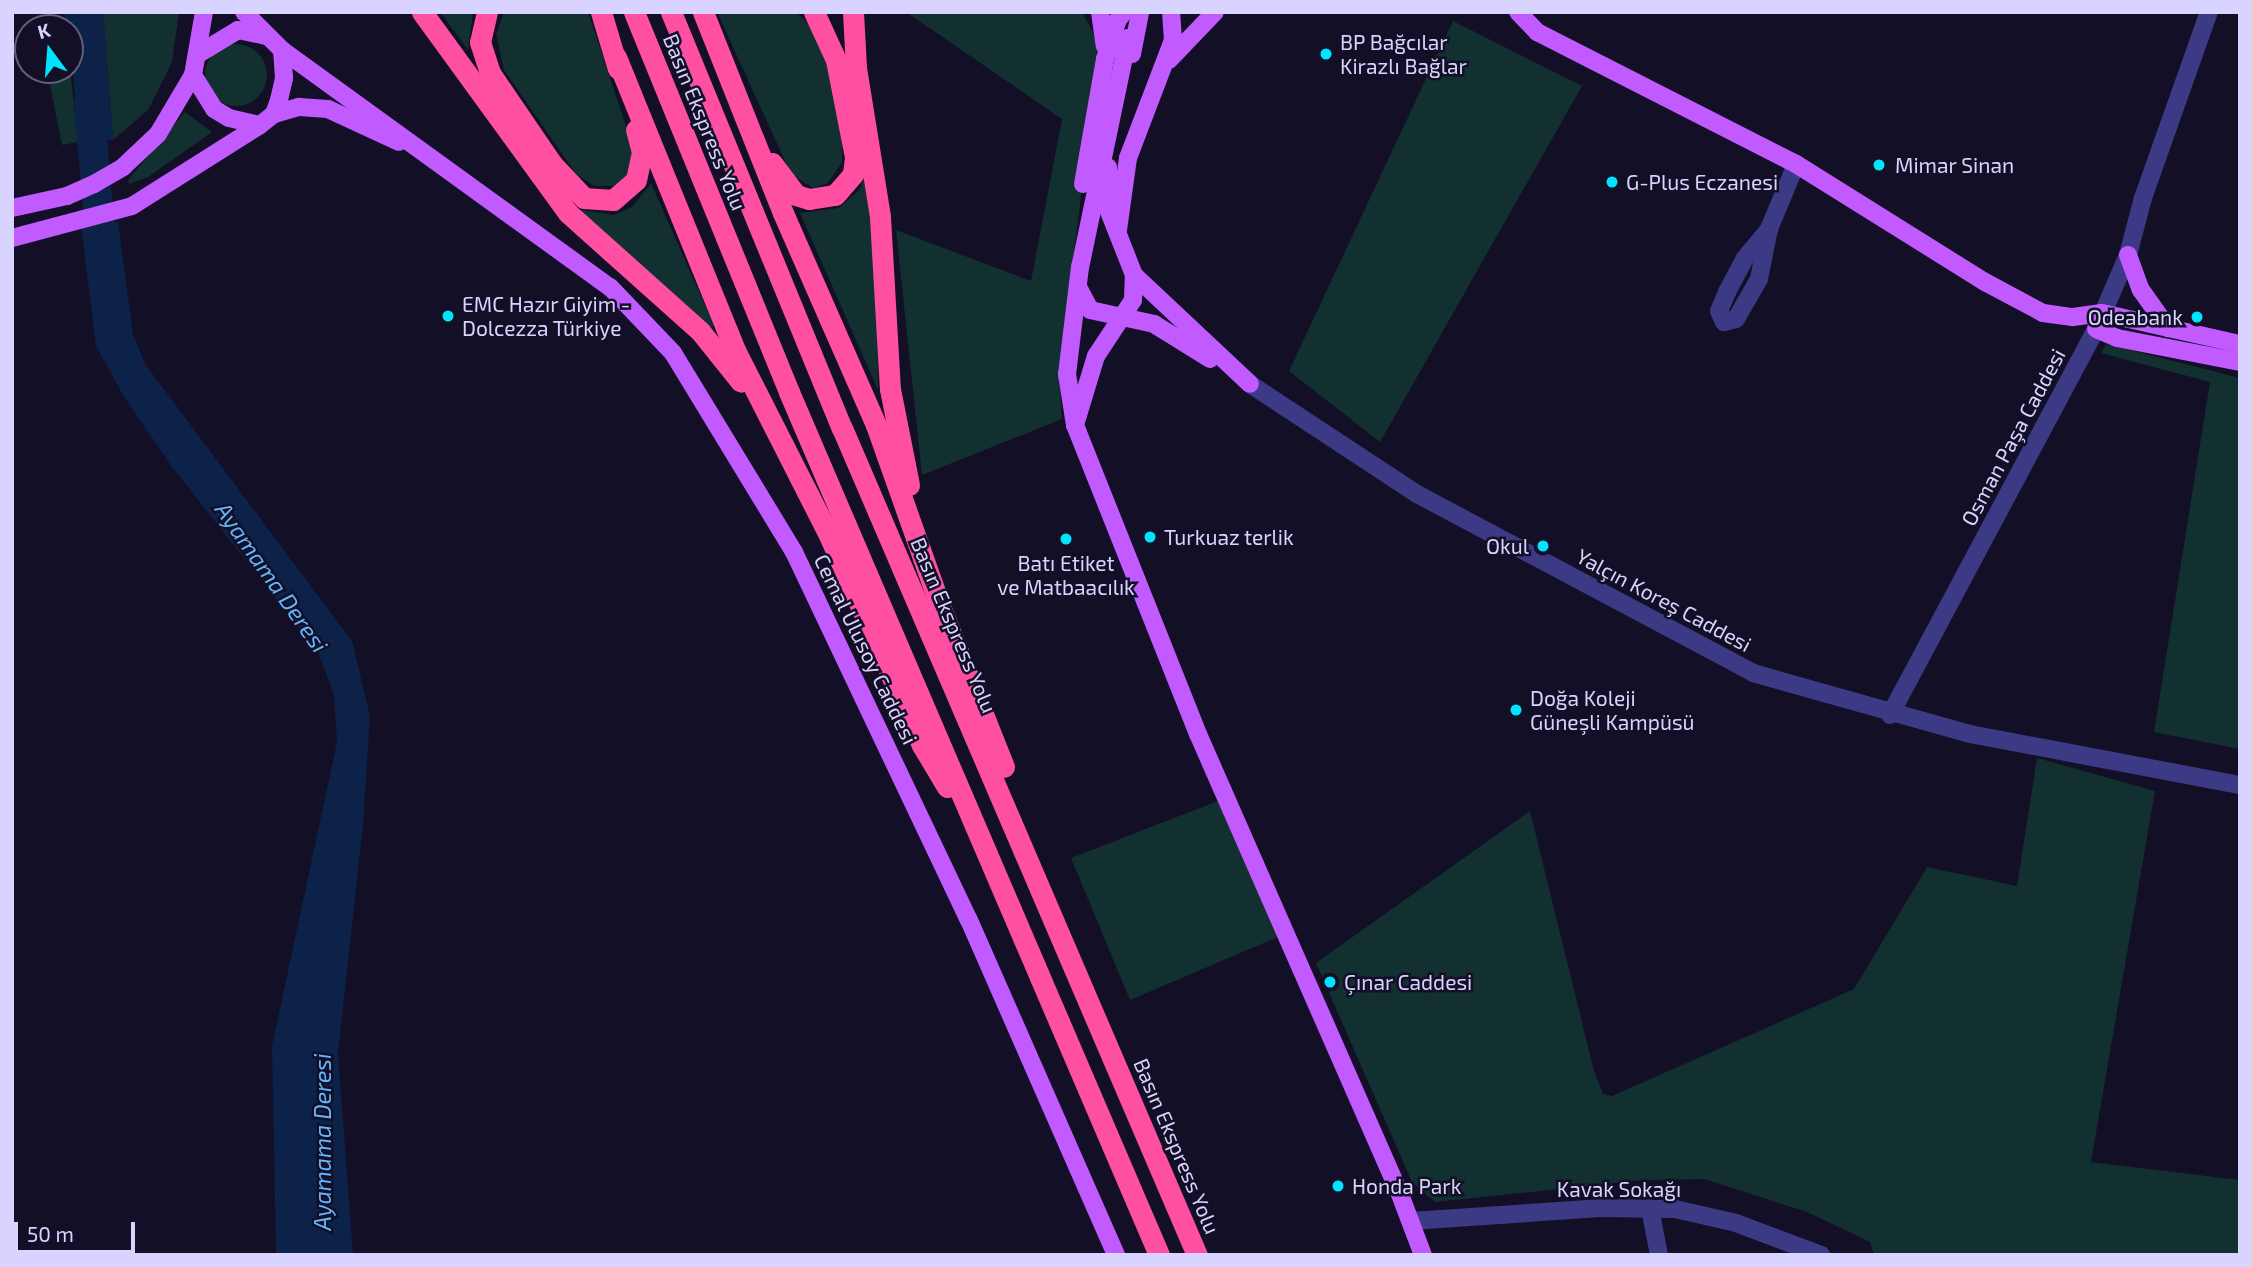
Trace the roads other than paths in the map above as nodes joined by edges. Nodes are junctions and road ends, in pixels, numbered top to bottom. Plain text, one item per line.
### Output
1 (204, 12) edge
2 (244, 12) edge
3 (422, 12) edge
4 (487, 12) edge
5 (601, 12) edge
6 (634, 12) edge
7 (671, 12) edge
8 (703, 12) edge
9 (814, 12) edge
10 (853, 12) edge
11 (1100, 12) edge
12 (1171, 12) edge
13 (1215, 12) edge
14 (1518, 12) edge
15 (2209, 12) edge
16 (1132, 13) edge
17 (267, 36) junction
18 (1128, 37) dead end
19 (282, 50) junction
20 (200, 53) junction
21 (616, 57) junction
22 (1105, 59) junction
23 (1164, 65) junction
24 (193, 75) junction
25 (267, 119) junction
26 (748, 120) junction
27 (439, 163) junction
28 (1796, 164) junction
29 (12, 208) edge
30 (1769, 229) dead end
31 (1117, 233) junction
32 (12, 239) edge
33 (2128, 255) junction
34 (1080, 267) junction
35 (1135, 275) junction
36 (1078, 287) junction
37 (1123, 317) junction
38 (2099, 321) junction
39 (2168, 328) junction
40 (2240, 344) edge
41 (2240, 362) edge
42 (1250, 384) junction
43 (1075, 425) junction
44 (804, 482) junction
45 (940, 606) junction
46 (1890, 715) junction
47 (2240, 785) edge
48 (975, 826) junction
49 (1037, 879) junction
50 (1650, 1209) junction
51 (1410, 1221) junction
52 (1116, 1255) edge
53 (1158, 1255) edge
54 (1197, 1255) edge
55 (1423, 1255) edge
56 (1659, 1255) edge
57 (1821, 1255) edge

1 - 20 main road
2 - 17 main road, Cemal Ulusoy Caddesi
3 - 44 highway
4 - 21 highway
5 - 21 highway
6 - 48 highway, Basın Ekspress Yolu
7 - 49 highway, Basın Ekspress Yolu
8 - 26 highway
9 - 26 highway
10 - 45 highway
11 - 22 main road
12 - 23 main road
13 - 23 main road
14 - 28 main road
15 - 33 street, Osman Paşa Caddesi
16 - 22 main road
16 - 31 main road
17 - 19 main road, Cemal Ulusoy Caddesi
17 - 20 main road
18 - 34 main road
19 - 25 main road
19 - 27 main road, Cemal Ulusoy Caddesi
20 - 24 main road
21 - 44 highway
22 - 34 main road
23 - 31 main road
24 - 25 main road
24 - 29 main road
25 - 27 main road, Cemal Ulusoy Caddesi
25 - 32 main road
26 - 45 highway
27 - 52 main road, Cemal Ulusoy Caddesi
28 - 30 street
28 - 38 main road
31 - 35 main road
33 - 38 street, Osman Paşa Caddesi
33 - 39 main road
34 - 36 main road
35 - 37 main road
35 - 42 main road
36 - 37 main road, Yalçın Koreş Caddesi
36 - 43 main road
37 - 42 main road, Yalçın Koreş Caddesi
37 - 43 main road
38 - 39 main road
38 - 41 main road
38 - 46 street, Osman Paşa Caddesi
39 - 40 main road
42 - 46 street, Yalçın Koreş Caddesi
43 - 51 main road
44 - 48 highway
45 - 49 highway
46 - 47 street, Yalçın Koreş Caddesi
48 - 53 highway, Basın Ekspress Yolu
49 - 54 highway, Basın Ekspress Yolu
50 - 51 street, Kavak Sokağı
50 - 56 street
50 - 57 street, Kavak Sokağı
51 - 55 main road

